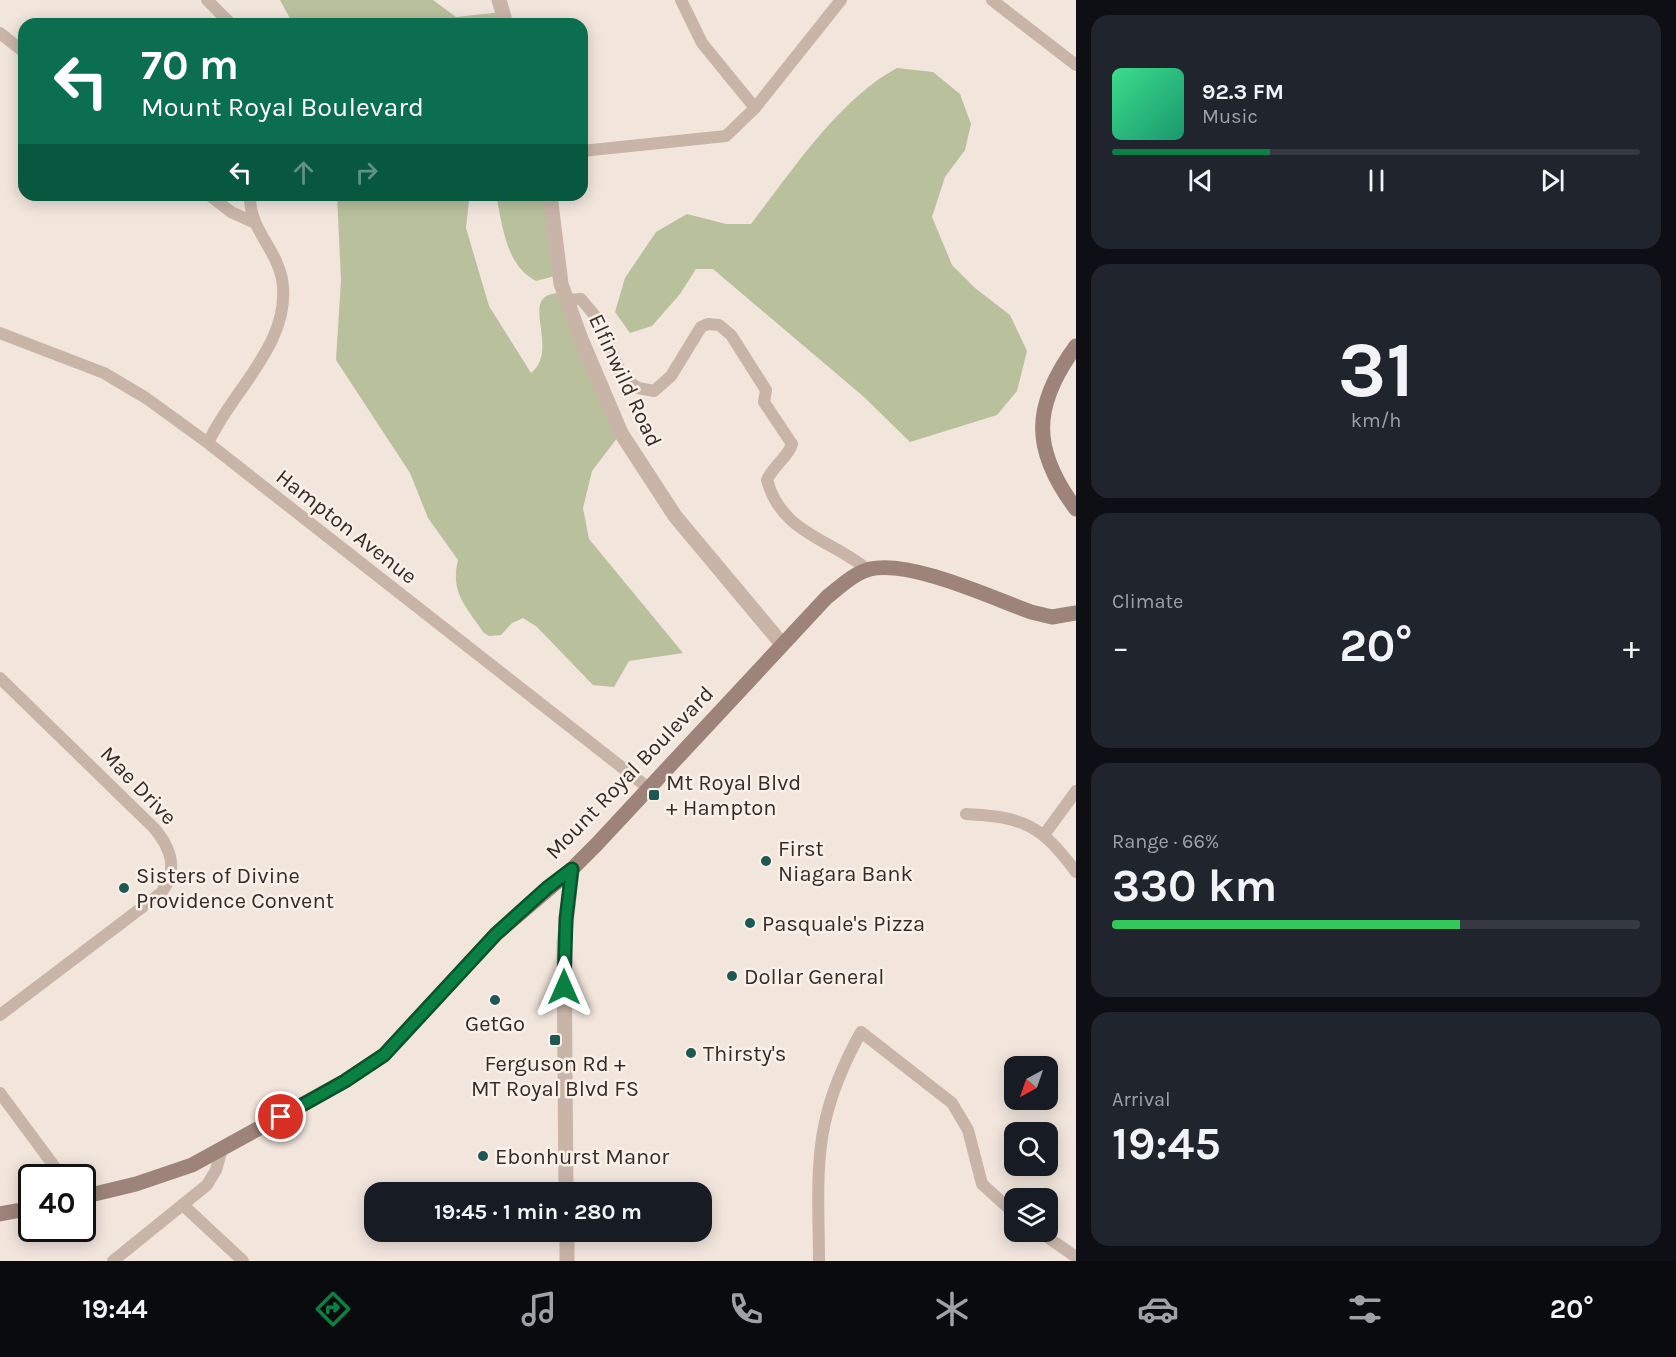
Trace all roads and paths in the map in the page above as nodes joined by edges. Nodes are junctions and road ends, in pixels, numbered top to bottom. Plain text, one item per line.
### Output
1 (207, 0) edge
2 (499, 0) edge
3 (681, 0) edge
4 (842, 0) edge
5 (992, 0) edge
6 (225, 18) edge
7 (504, 18) edge
8 (0, 33) edge
9 (18, 47) edge
10 (1076, 65) edge
11 (755, 108) junction
12 (588, 150) edge
13 (217, 201) edge
14 (251, 201) edge
15 (551, 201) edge
16 (253, 222) junction
17 (566, 300) junction
18 (0, 333) edge
19 (1076, 346) edge
20 (208, 442) junction
21 (1076, 509) edge
22 (867, 570) junction
23 (1076, 613) edge
24 (782, 644) junction
25 (0, 678) edge
26 (647, 787) junction
27 (1076, 791) edge
28 (966, 814) dead end
29 (1044, 835) junction
30 (572, 869) junction
31 (1076, 872) edge
32 (0, 1015) edge
33 (0, 1093) edge
34 (222, 1149) junction
35 (53, 1164) edge
36 (567, 1182) edge
37 (96, 1193) edge
38 (1004, 1204) edge
39 (184, 1206) junction
40 (18, 1211) edge
41 (0, 1214) edge
42 (567, 1242) edge
43 (1054, 1242) edge
44 (1076, 1257) edge
45 (114, 1261) edge
46 (243, 1261) edge
47 (567, 1261) edge
48 (819, 1261) edge

1 - 6 street
2 - 7 street
3 - 11 street
4 - 11 street
5 - 10 street
8 - 9 street
11 - 12 street
13 - 16 street
14 - 16 street
15 - 17 street, Elfinwild Road
16 - 20 street
17 - 22 street
17 - 24 street, Elfinwild Road
18 - 20 street, Hampton Avenue
19 - 21 main road
20 - 26 street, Hampton Avenue
22 - 23 main road, Mount Royal Boulevard
22 - 24 main road, Mount Royal Boulevard
24 - 26 main road, Mount Royal Boulevard
25 - 32 street, Mae Drive
26 - 30 main road, Mount Royal Boulevard
27 - 29 street
28 - 29 street
29 - 31 street
30 - 34 main road, Mount Royal Boulevard
30 - 36 street
33 - 35 street
34 - 37 main road, Mount Royal Boulevard
34 - 39 street
38 - 48 street
39 - 45 street
39 - 46 street
40 - 41 main road
42 - 47 street
43 - 44 street

